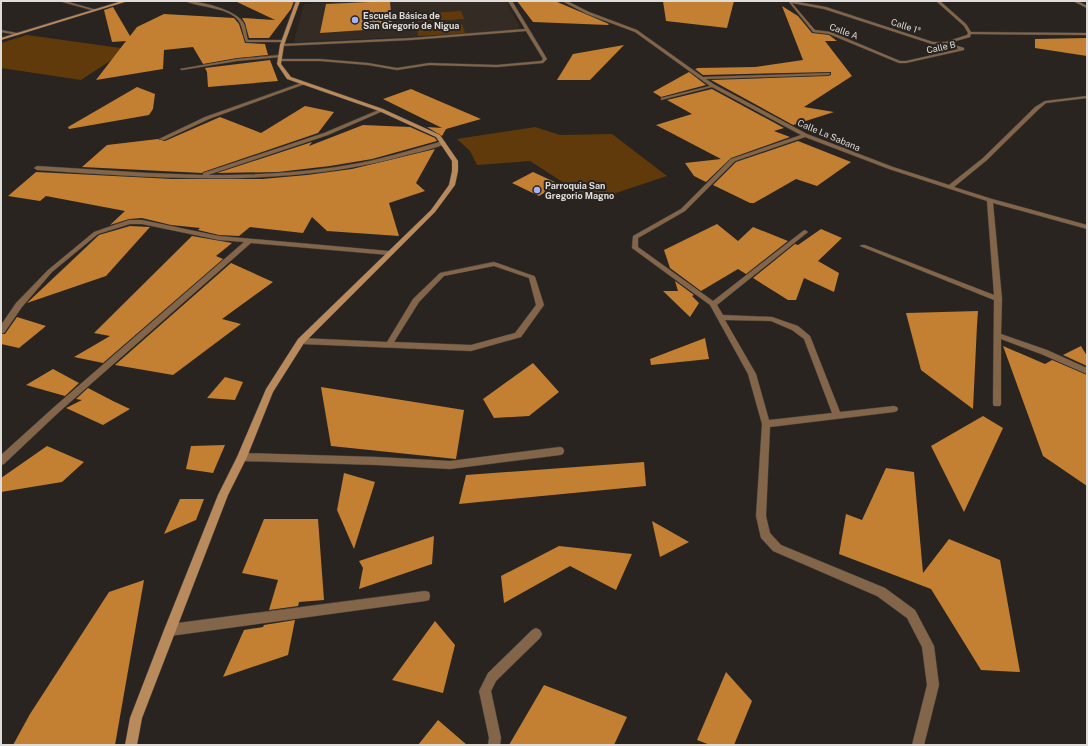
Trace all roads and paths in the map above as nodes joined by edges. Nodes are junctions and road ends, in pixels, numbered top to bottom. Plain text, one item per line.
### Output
1 (61, 1) edge
2 (126, 1) edge
3 (187, 1) edge
4 (298, 1) edge
5 (510, 1) edge
6 (564, 1) edge
7 (938, 1) edge
8 (1075, 1) edge
9 (788, 2) edge
10 (1087, 7) edge
11 (95, 10) junction
12 (527, 30) junction
13 (1, 31) edge
14 (970, 33) junction
15 (17, 34) junction
16 (1087, 34) edge
17 (1, 39) edge
18 (283, 43) junction
19 (945, 43) junction
20 (280, 58) junction
21 (903, 62) joint
22 (182, 69) dead end
23 (828, 74) dead end
24 (701, 78) junction
25 (304, 84) junction
26 (714, 86) junction
27 (1087, 97) edge
28 (663, 99) dead end
29 (381, 110) junction
30 (805, 135) junction
31 (162, 140) dead end
32 (443, 143) junction
33 (37, 168) dead end
34 (199, 176) junction
35 (950, 187) junction
36 (990, 200) junction
37 (1087, 227) edge
38 (805, 232) dead end
39 (249, 241) junction
40 (863, 246) dead end
41 (389, 253) junction
42 (998, 299) junction
43 (713, 304) junction
44 (720, 317) junction
45 (1, 331) edge
46 (998, 335) junction
47 (301, 341) junction
48 (388, 345) junction
49 (1087, 371) edge
50 (997, 404) dead end
51 (894, 409) dead end
52 (838, 415) junction
53 (766, 424) junction
54 (560, 450) dead end
55 (242, 457) junction
56 (1, 461) edge
57 (425, 596) dead end
58 (170, 630) junction
59 (536, 634) dead end
60 (131, 745) edge
61 (494, 745) edge
62 (918, 745) edge

1 - 11 street
2 - 11 street
3 - 18 street
4 - 18 street
5 - 12 street
6 - 24 street, Calle La Sabana
7 - 14 street
8 - 10 street
9 - 19 street, Calle 1ª
9 - 21 street, Calle A
11 - 15 street
12 - 18 street
12 - 20 street
13 - 15 street
14 - 16 street
14 - 19 street, Calle 1ª
15 - 17 street
18 - 20 street
19 - 21 street, Calle B
20 - 22 street
20 - 25 street
23 - 24 street
24 - 26 street, Calle La Sabana
25 - 29 street
25 - 31 street
26 - 28 street
26 - 30 street, Calle La Sabana
27 - 35 street
29 - 32 street
29 - 34 street
30 - 35 street, Calle La Sabana
30 - 43 street
32 - 34 street
32 - 41 street
33 - 34 street
35 - 36 street, Calle La Sabana
36 - 37 street, Calle La Sabana
36 - 42 street
38 - 43 street
39 - 41 street
39 - 45 street
39 - 56 street
40 - 42 street
41 - 47 street
42 - 46 street
43 - 44 street
44 - 52 street
44 - 53 street
46 - 49 street
46 - 50 street
47 - 48 street
47 - 55 street
48 - 48 street
51 - 52 street
52 - 53 street
53 - 62 street
54 - 55 street
55 - 58 street
57 - 58 street
58 - 60 street
59 - 61 street

